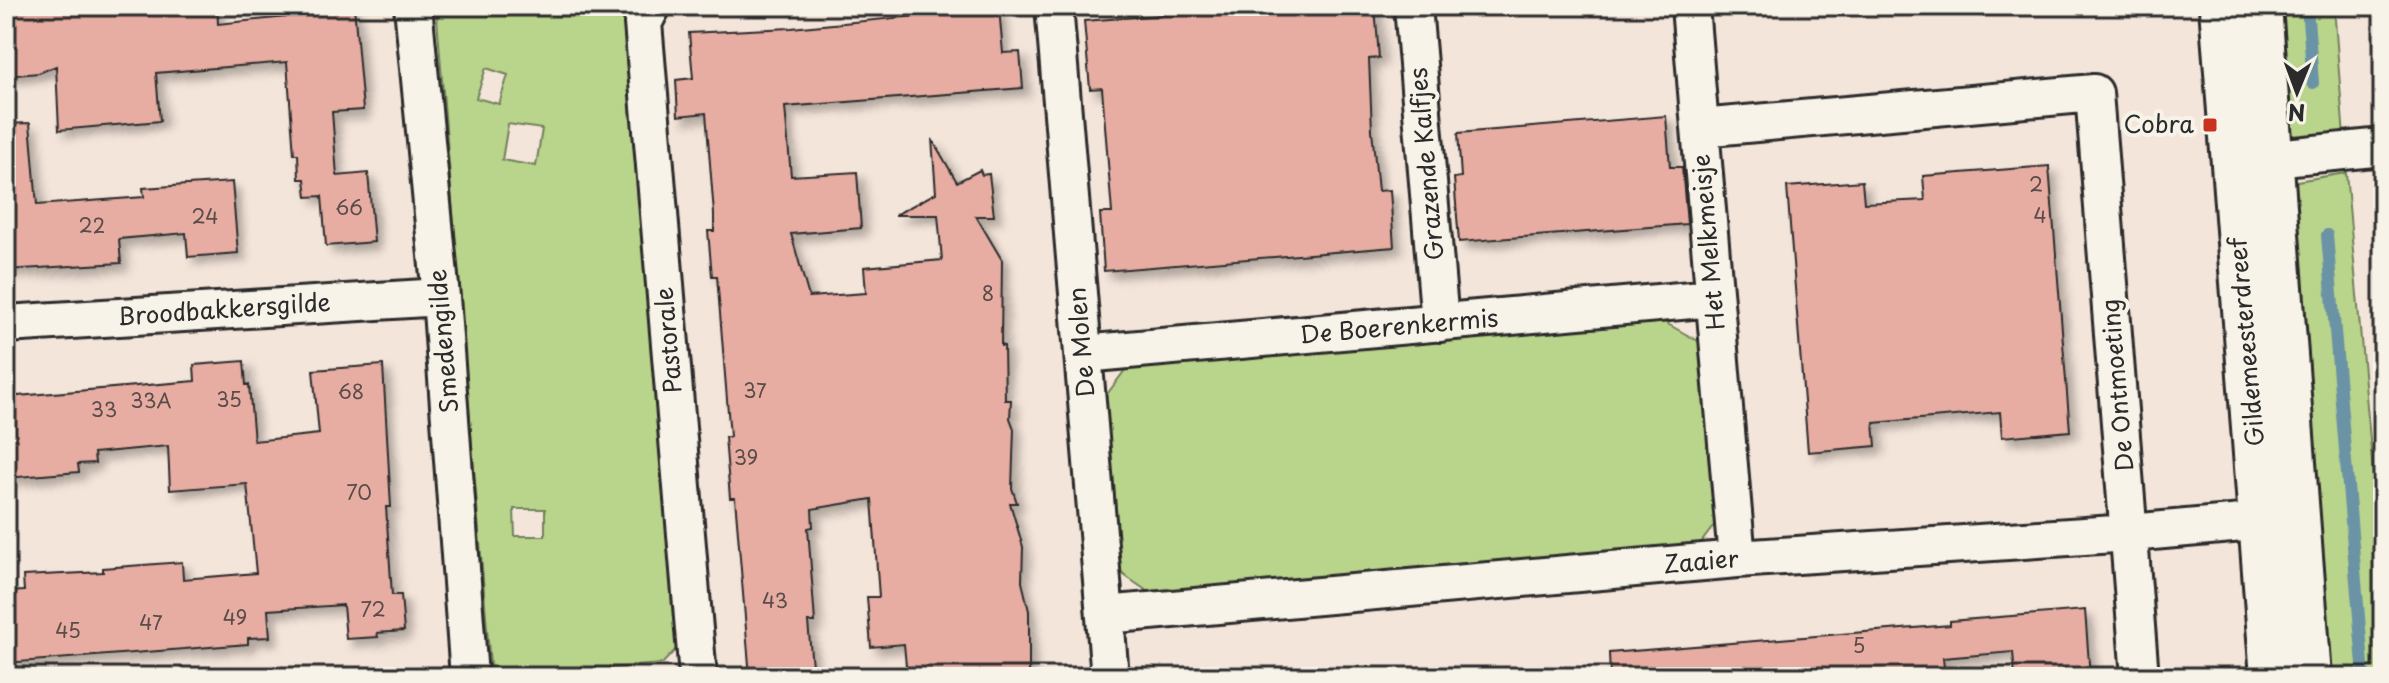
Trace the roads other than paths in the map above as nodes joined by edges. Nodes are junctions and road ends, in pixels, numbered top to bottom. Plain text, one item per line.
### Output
1 (413, 6) edge
2 (652, 6) edge
3 (1054, 6) edge
4 (1413, 6) edge
5 (1690, 6) edge
6 (2222, 6) edge
7 (2259, 6) edge
8 (2094, 93) joint
9 (1700, 128) junction
10 (2383, 147) edge
11 (2251, 160) junction
12 (441, 297) junction
13 (1714, 298) junction
14 (1440, 323) junction
15 (6, 324) edge
16 (1083, 354) junction
17 (2279, 520) junction
18 (2130, 533) junction
19 (1737, 559) junction
20 (1105, 615) junction
21 (469, 677) edge
22 (698, 677) edge
23 (1110, 677) edge
24 (2140, 677) edge
25 (2273, 677) edge
26 (2309, 677) edge

1 - 12 street, Smedengilde
2 - 22 street, Pastorale
3 - 16 street, De Molen
4 - 14 street, Grazende Kalfjes
5 - 9 street
6 - 11 street, Gildemeesterdreef
7 - 11 street, Gildemeesterdreef
8 - 9 street, Het Melkmeisje
8 - 18 street, De Ontmoeting
9 - 13 street, Het Melkmeisje
10 - 11 street
11 - 17 street, Gildemeesterdreef
12 - 15 street, Broodbakkersgilde
12 - 21 street, Smedengilde
13 - 14 street, De Boerenkermis
13 - 19 street, Het Melkmeisje
14 - 16 street, De Boerenkermis
16 - 20 street, De Molen
17 - 18 street, Zaaier
17 - 25 street, Gildemeesterdreef
17 - 26 street, Gildemeesterdreef
18 - 19 street, Zaaier
18 - 24 street, De Ontmoeting
19 - 20 street, Zaaier
20 - 23 street, De Molen

